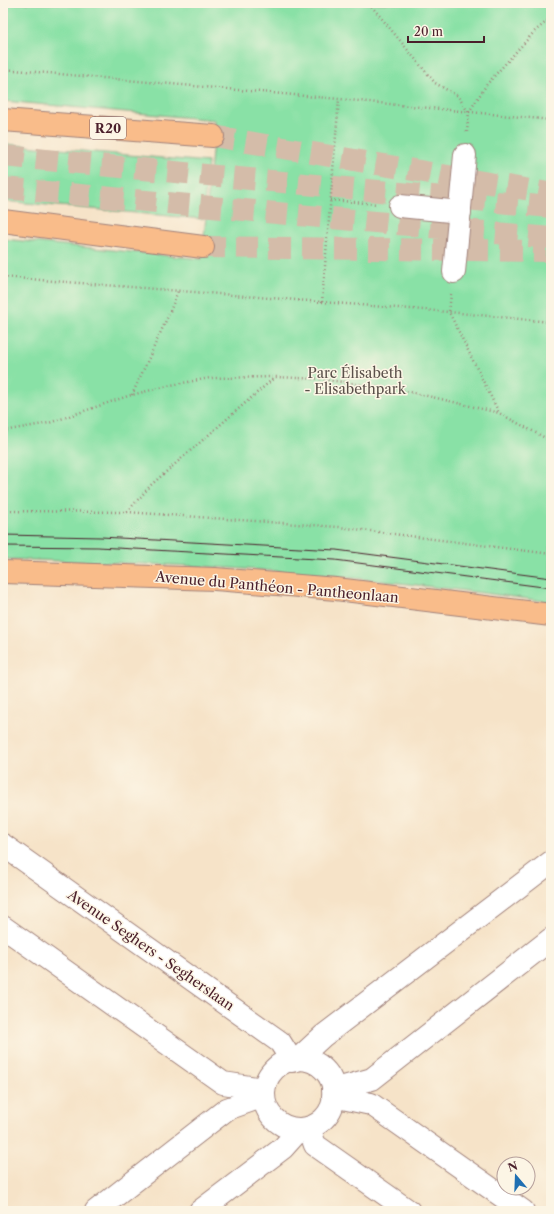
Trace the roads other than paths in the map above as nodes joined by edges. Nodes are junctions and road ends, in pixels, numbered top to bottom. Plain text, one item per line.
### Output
1 (3, 120) edge
2 (213, 136) tunnel mouth
3 (465, 155) dead end
4 (400, 206) road end
5 (460, 212) junction
6 (3, 221) edge
7 (203, 247) tunnel mouth
8 (454, 272) dead end
9 (3, 572) edge
10 (551, 614) edge
11 (3, 845) edge
12 (551, 862) edge
13 (3, 926) edge
14 (551, 939) edge
15 (294, 1060) junction
16 (264, 1093) junction
17 (333, 1093) junction
18 (305, 1128) junction
19 (96, 1211) edge
20 (200, 1211) edge
21 (409, 1211) edge
22 (523, 1211) edge

1 - 2 main road, R20
3 - 5 street
4 - 5 street
5 - 8 street
6 - 7 main road
9 - 10 main road, Avenue du Panthéon - Pantheonlaan
11 - 15 street, Avenue Seghers - Segherslaan
12 - 15 street
13 - 16 street
14 - 17 street
15 - 16 street
15 - 17 street
16 - 18 street
16 - 19 street
17 - 18 street
17 - 22 street
18 - 20 street
18 - 21 street

